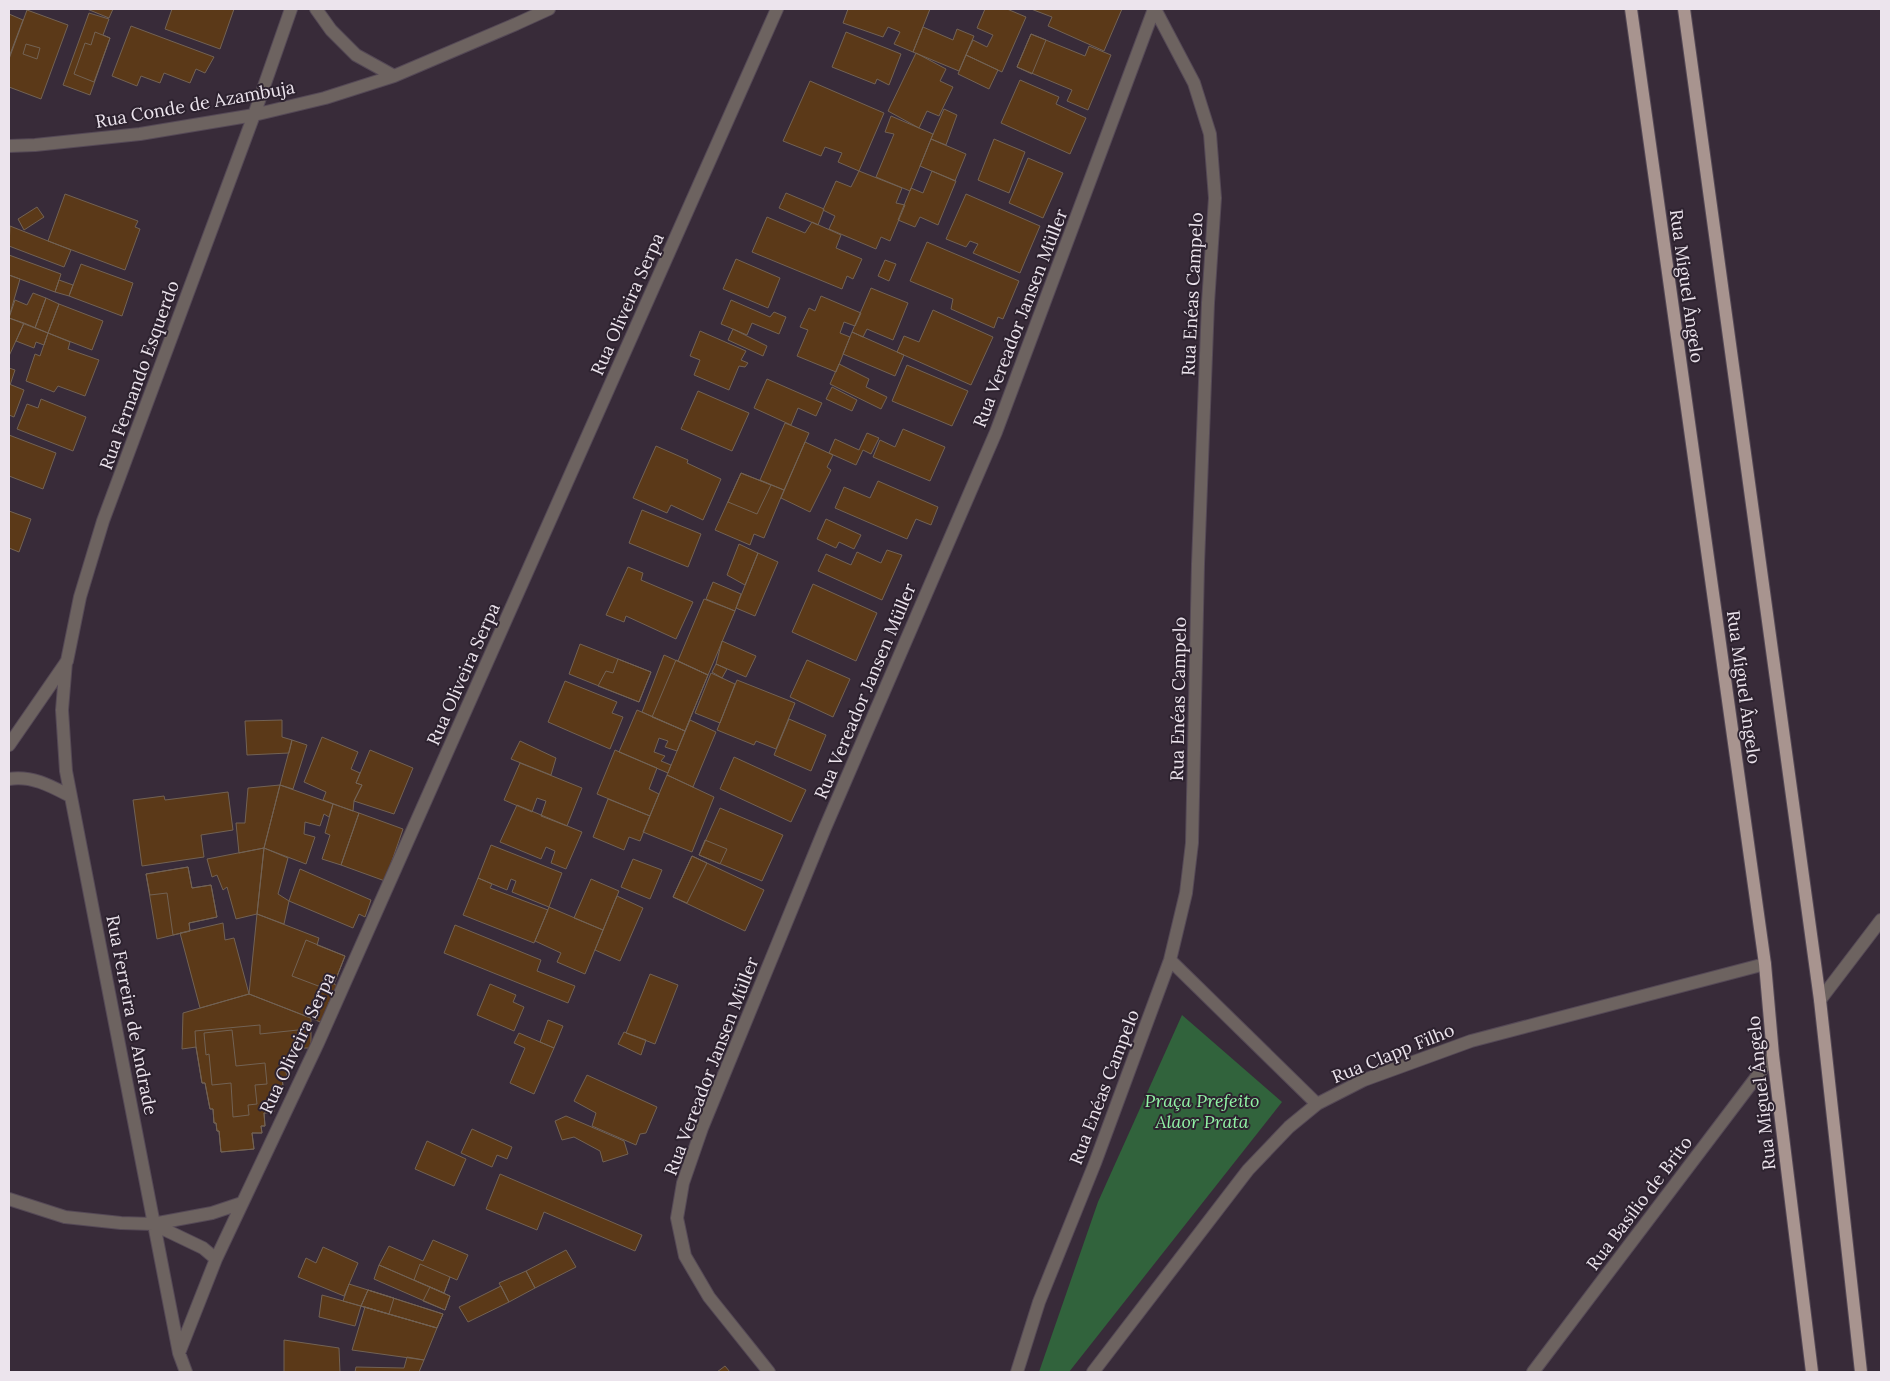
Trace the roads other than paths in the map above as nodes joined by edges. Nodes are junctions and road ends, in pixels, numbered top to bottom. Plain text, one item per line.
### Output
1 (290, 9) edge
2 (316, 9) edge
3 (549, 9) edge
4 (777, 9) edge
5 (1155, 9) edge
6 (1631, 9) edge
7 (1684, 9) edge
8 (394, 76) junction
9 (254, 115) junction
10 (9, 146) edge
11 (66, 661) junction
12 (9, 745) edge
13 (9, 779) edge
14 (70, 796) junction
15 (1881, 920) edge
16 (1170, 960) junction
17 (1765, 964) junction
18 (1820, 1000) junction
19 (1773, 1055) junction
20 (1317, 1104) junction
21 (9, 1199) edge
22 (242, 1203) junction
23 (153, 1224) junction
24 (216, 1259) junction
25 (179, 1353) junction
26 (186, 1372) edge
27 (769, 1372) edge
28 (1017, 1372) edge
29 (1093, 1372) edge
30 (1533, 1372) edge
31 (1812, 1372) edge
32 (1861, 1372) edge

1 - 9 street, Rua Fernando Esquerdo
2 - 8 street
3 - 8 street, Rua Conde de Azambuja
4 - 22 street, Rua Oliveira Serpa
5 - 16 street, Rua Enéas Campelo
5 - 27 street, Rua Vereador Jansen Müller
6 - 17 main road, Rua Miguel Ângelo
7 - 18 main road, Rua Miguel Ângelo
8 - 9 street, Rua Conde de Azambuja
9 - 10 street, Rua Conde de Azambuja
9 - 11 street, Rua Fernando Esquerdo
11 - 12 street, Rua Fernando Esquerdo
11 - 14 street, Rua Ferreira de Andrade
13 - 14 street
14 - 23 street, Rua Ferreira de Andrade
15 - 18 street
16 - 20 street
16 - 28 street, Rua Enéas Campelo
17 - 19 main road, Rua Miguel Ângelo
17 - 20 street, Rua Clapp Filho
18 - 32 main road, Rua Miguel Ângelo
19 - 30 street, Rua Basílio de Brito
19 - 31 main road, Rua Miguel Ângelo
20 - 29 street, Rua Clapp Filho
21 - 23 street
22 - 23 street
22 - 24 street, Rua Oliveira Serpa
23 - 24 street
23 - 25 street, Rua Ferreira de Andrade
24 - 25 street, Rua Oliveira Serpa
25 - 26 street, Rua Ferreira de Andrade

